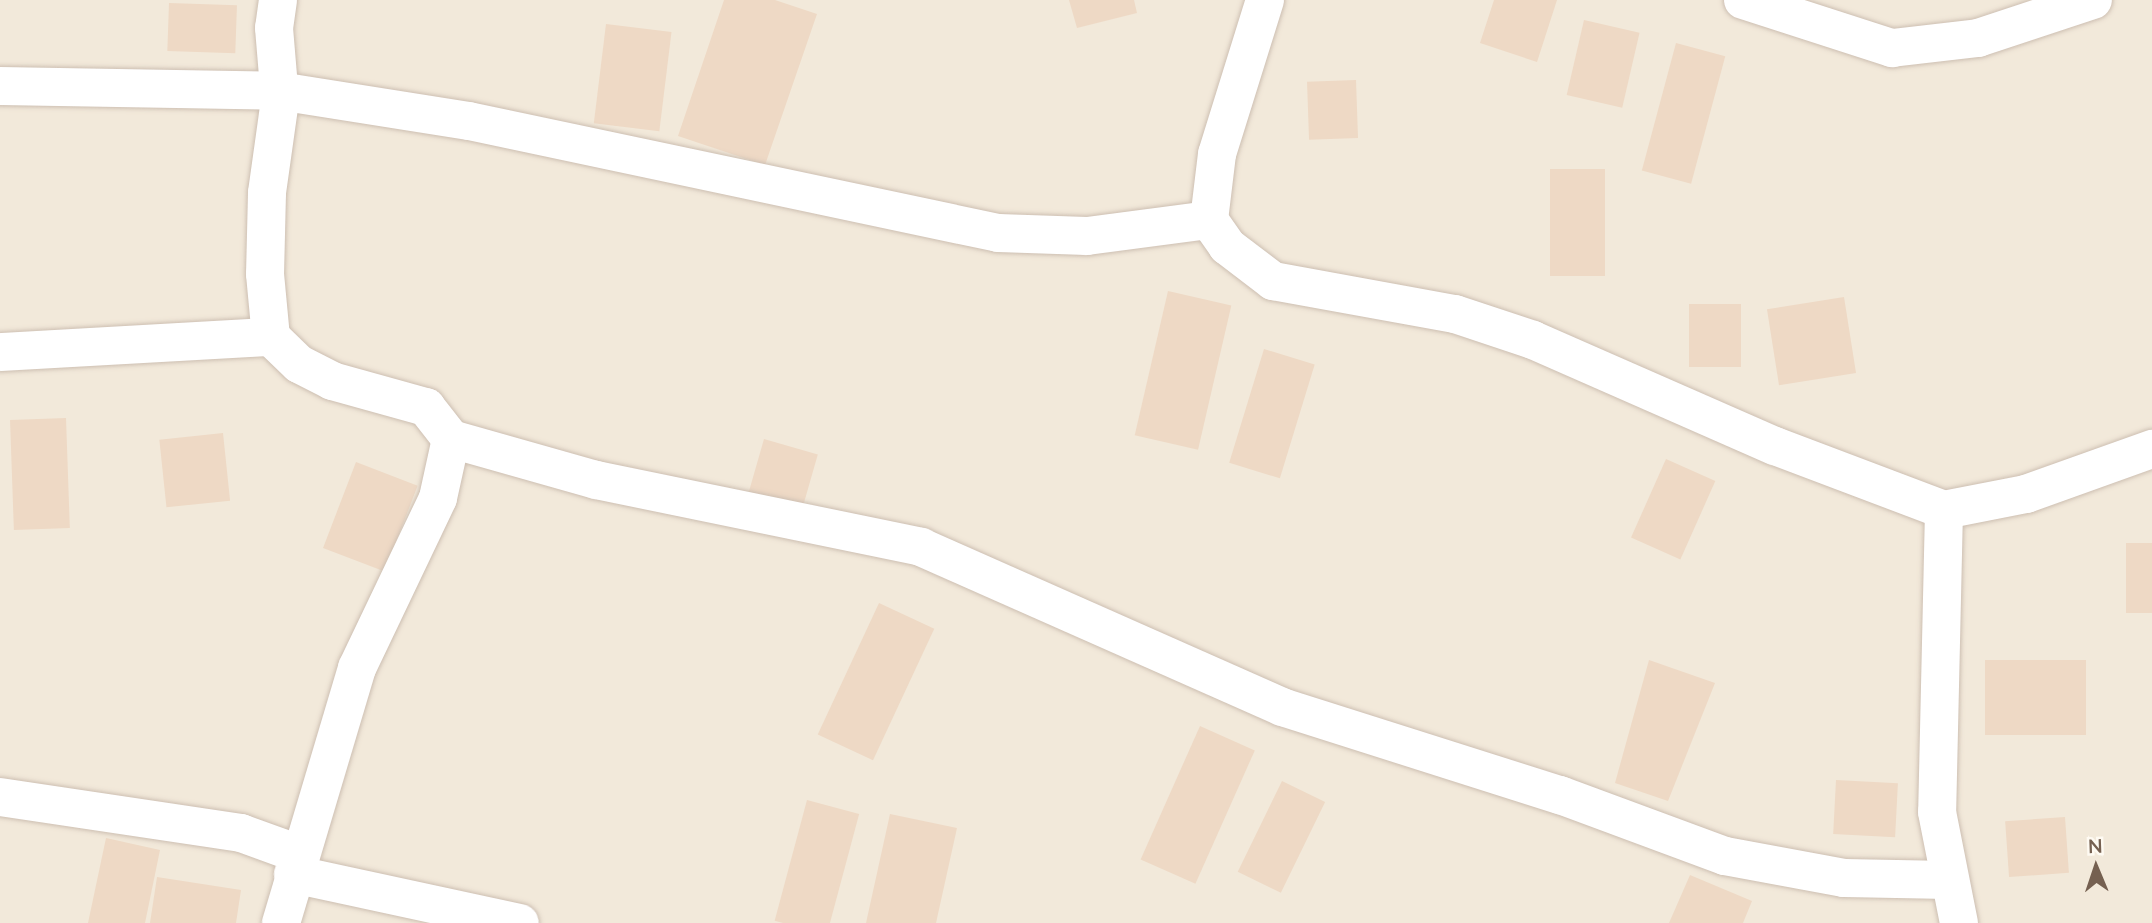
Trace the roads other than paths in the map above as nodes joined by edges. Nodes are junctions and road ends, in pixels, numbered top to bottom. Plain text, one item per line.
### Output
1 (278, 0) edge
2 (1265, 0) edge
3 (1743, 0) edge
4 (2093, 0) edge
5 (0, 86) edge
6 (279, 91) junction
7 (1209, 220) junction
8 (271, 337) junction
9 (0, 352) edge
10 (451, 439) junction
11 (2152, 449) edge
12 (1944, 510) junction
13 (0, 797) edge
14 (296, 864) junction
15 (1949, 880) junction
16 (281, 923) edge
17 (520, 923) edge
18 (1959, 923) edge

1 - 6 street
2 - 7 street
3 - 4 street
5 - 6 street
6 - 7 street
6 - 8 street
7 - 12 street
8 - 9 street
8 - 10 street
10 - 14 street
10 - 15 street
11 - 12 street
12 - 15 street
13 - 14 street
14 - 16 street
14 - 17 street
15 - 18 street

